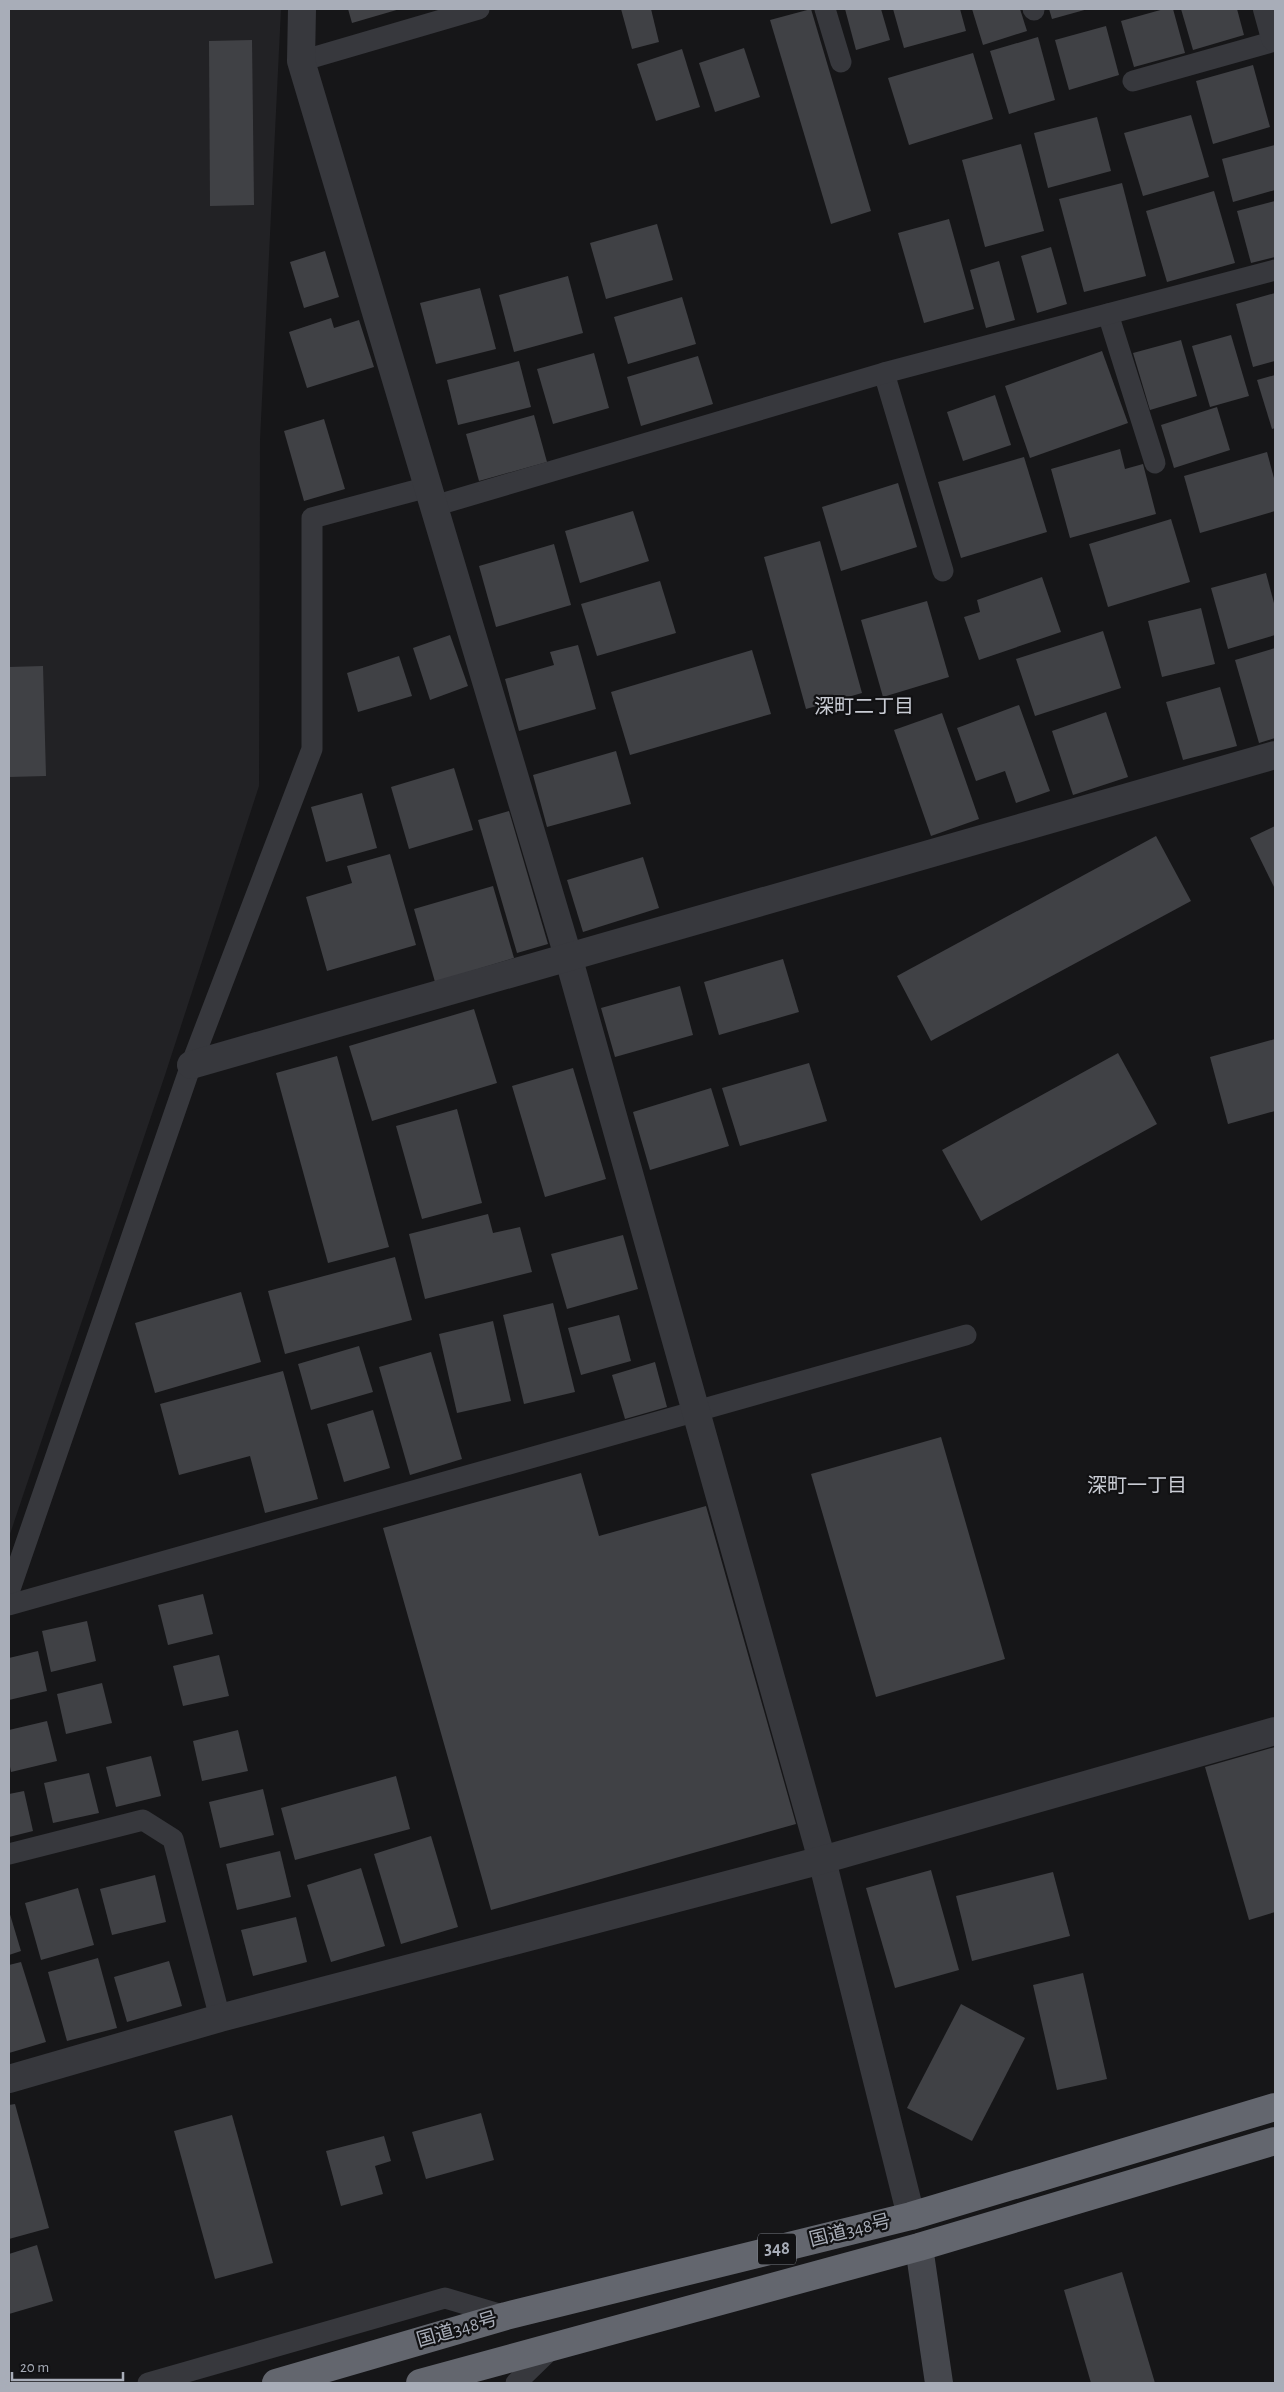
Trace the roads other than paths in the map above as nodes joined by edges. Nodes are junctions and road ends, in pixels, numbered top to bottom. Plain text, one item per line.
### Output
1 (302, 9) edge
2 (479, 9) edge
3 (825, 9) edge
4 (1267, 9) edge
5 (1275, 40) edge
6 (300, 61) junction
7 (841, 62) dead end
8 (1132, 81) dead end
9 (1275, 270) edge
10 (1108, 314) junction
11 (884, 373) junction
12 (1155, 463) dead end
13 (431, 496) junction
14 (943, 571) dead end
15 (1275, 755) edge
16 (568, 956) junction
17 (191, 1064) junction
18 (966, 1335) dead end
19 (695, 1412) junction
20 (9, 1592) edge
21 (9, 1605) edge
22 (1275, 1731) edge
23 (9, 1854) edge
24 (822, 1860) junction
25 (220, 2018) junction
26 (9, 2079) edge
27 (1275, 2107) edge
28 (1275, 2141) edge
29 (911, 2216) junction
30 (920, 2247) junction
31 (506, 2316) junction
32 (555, 2345) junction
33 (148, 2383) edge
34 (276, 2383) edge
35 (420, 2383) edge
36 (516, 2383) edge
37 (938, 2383) edge

1 - 6 street
2 - 6 lane
3 - 7 lane
4 - 5 street
5 - 8 lane
6 - 13 street
9 - 10 lane
10 - 11 lane
10 - 12 lane
11 - 13 lane
11 - 14 lane
13 - 16 street
13 - 17 lane
15 - 16 street
16 - 17 street
16 - 19 street
17 - 20 lane
18 - 19 lane
19 - 21 lane
19 - 24 street
22 - 24 street
23 - 25 lane
24 - 25 street
24 - 29 street
25 - 26 street
27 - 29 highway, 国道348号 / 348
28 - 30 highway, 国道348号 / 348
29 - 31 highway, 国道348号 / 348
30 - 32 highway, 国道348号 / 348
30 - 37 street
31 - 33 lane
31 - 34 highway, 国道348号 / 348
32 - 35 highway, 国道348号 / 348
32 - 36 lane

